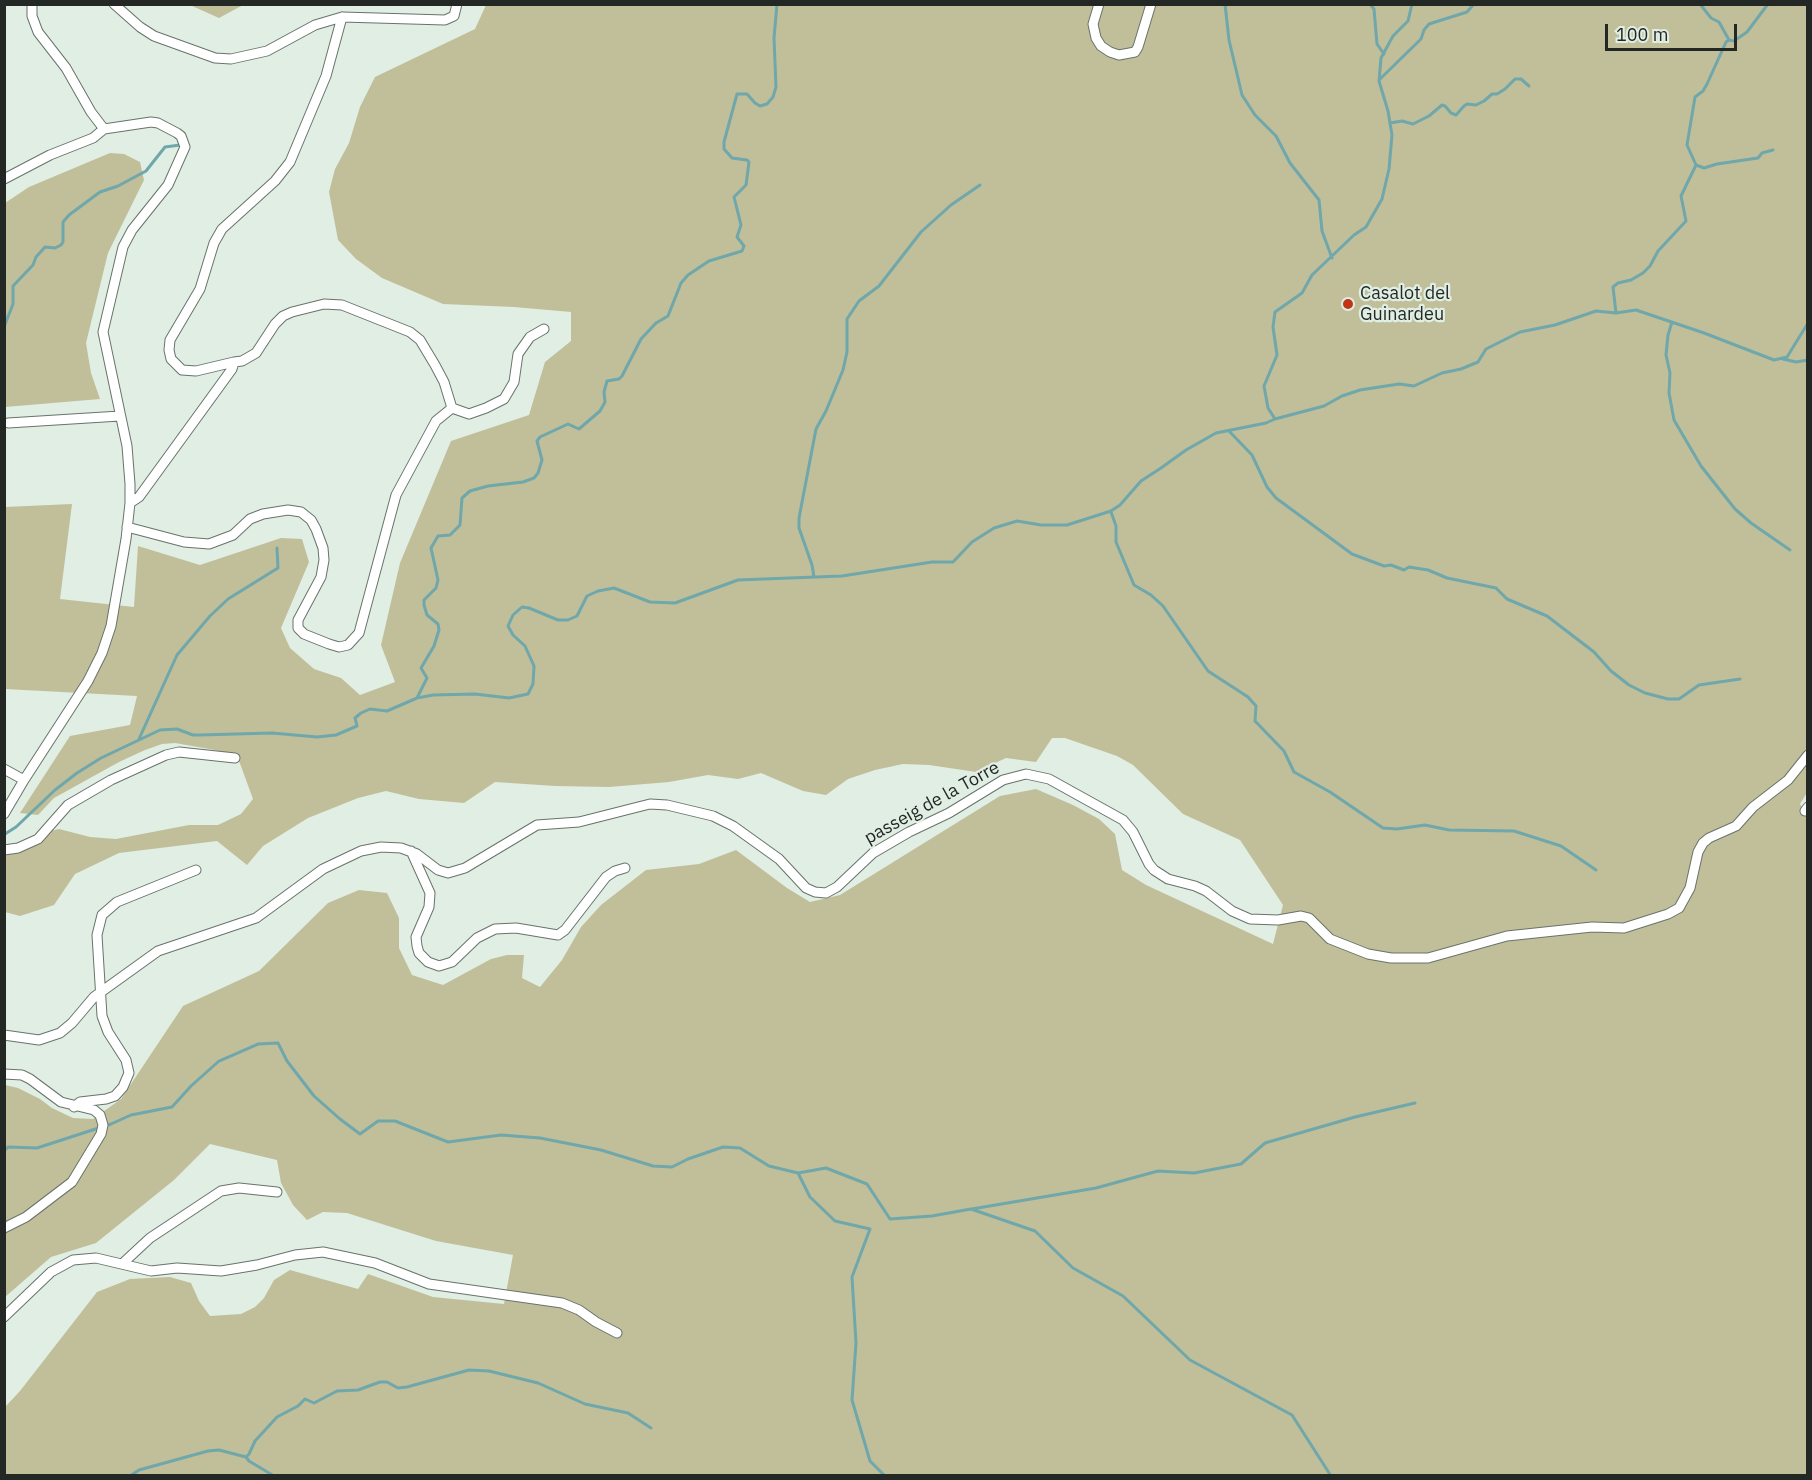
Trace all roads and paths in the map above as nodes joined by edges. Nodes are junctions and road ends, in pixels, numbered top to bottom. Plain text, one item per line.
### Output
1 (32, 4) edge
2 (114, 4) edge
3 (457, 4) edge
4 (1099, 4) edge
5 (1151, 4) edge
6 (342, 16) junction
7 (104, 129) junction
8 (4, 179) edge
9 (544, 329) dead end
10 (234, 362) junction
11 (452, 408) junction
12 (120, 416) junction
13 (9, 423) dead end
14 (130, 503) junction
15 (127, 527) junction
16 (1808, 755) edge
17 (235, 758) dead end
18 (4, 769) edge
19 (24, 780) junction
20 (4, 814) edge
21 (4, 850) edge
22 (411, 851) junction
23 (625, 868) dead end
24 (196, 870) dead end
25 (102, 990) junction
26 (4, 1035) edge
27 (4, 1074) edge
28 (74, 1107) junction
29 (277, 1192) dead end
30 (4, 1228) edge
31 (122, 1264) junction
32 (4, 1317) edge
33 (617, 1333) dead end

1 - 7 street
2 - 6 street
3 - 6 street
4 - 5 street
6 - 10 street
7 - 8 street
7 - 12 street
9 - 11 street
10 - 11 street
10 - 14 street
11 - 15 street
12 - 13 street
12 - 14 street
14 - 15 street
15 - 19 street
16 - 22 street, passeig de la Torre
17 - 21 street
18 - 19 street
19 - 20 street
22 - 23 street
22 - 25 street, passeig de la Torre
24 - 25 street
25 - 26 street, passeig de la Torre
25 - 28 street
27 - 28 street
28 - 30 street
29 - 31 street
31 - 32 street
31 - 33 street

